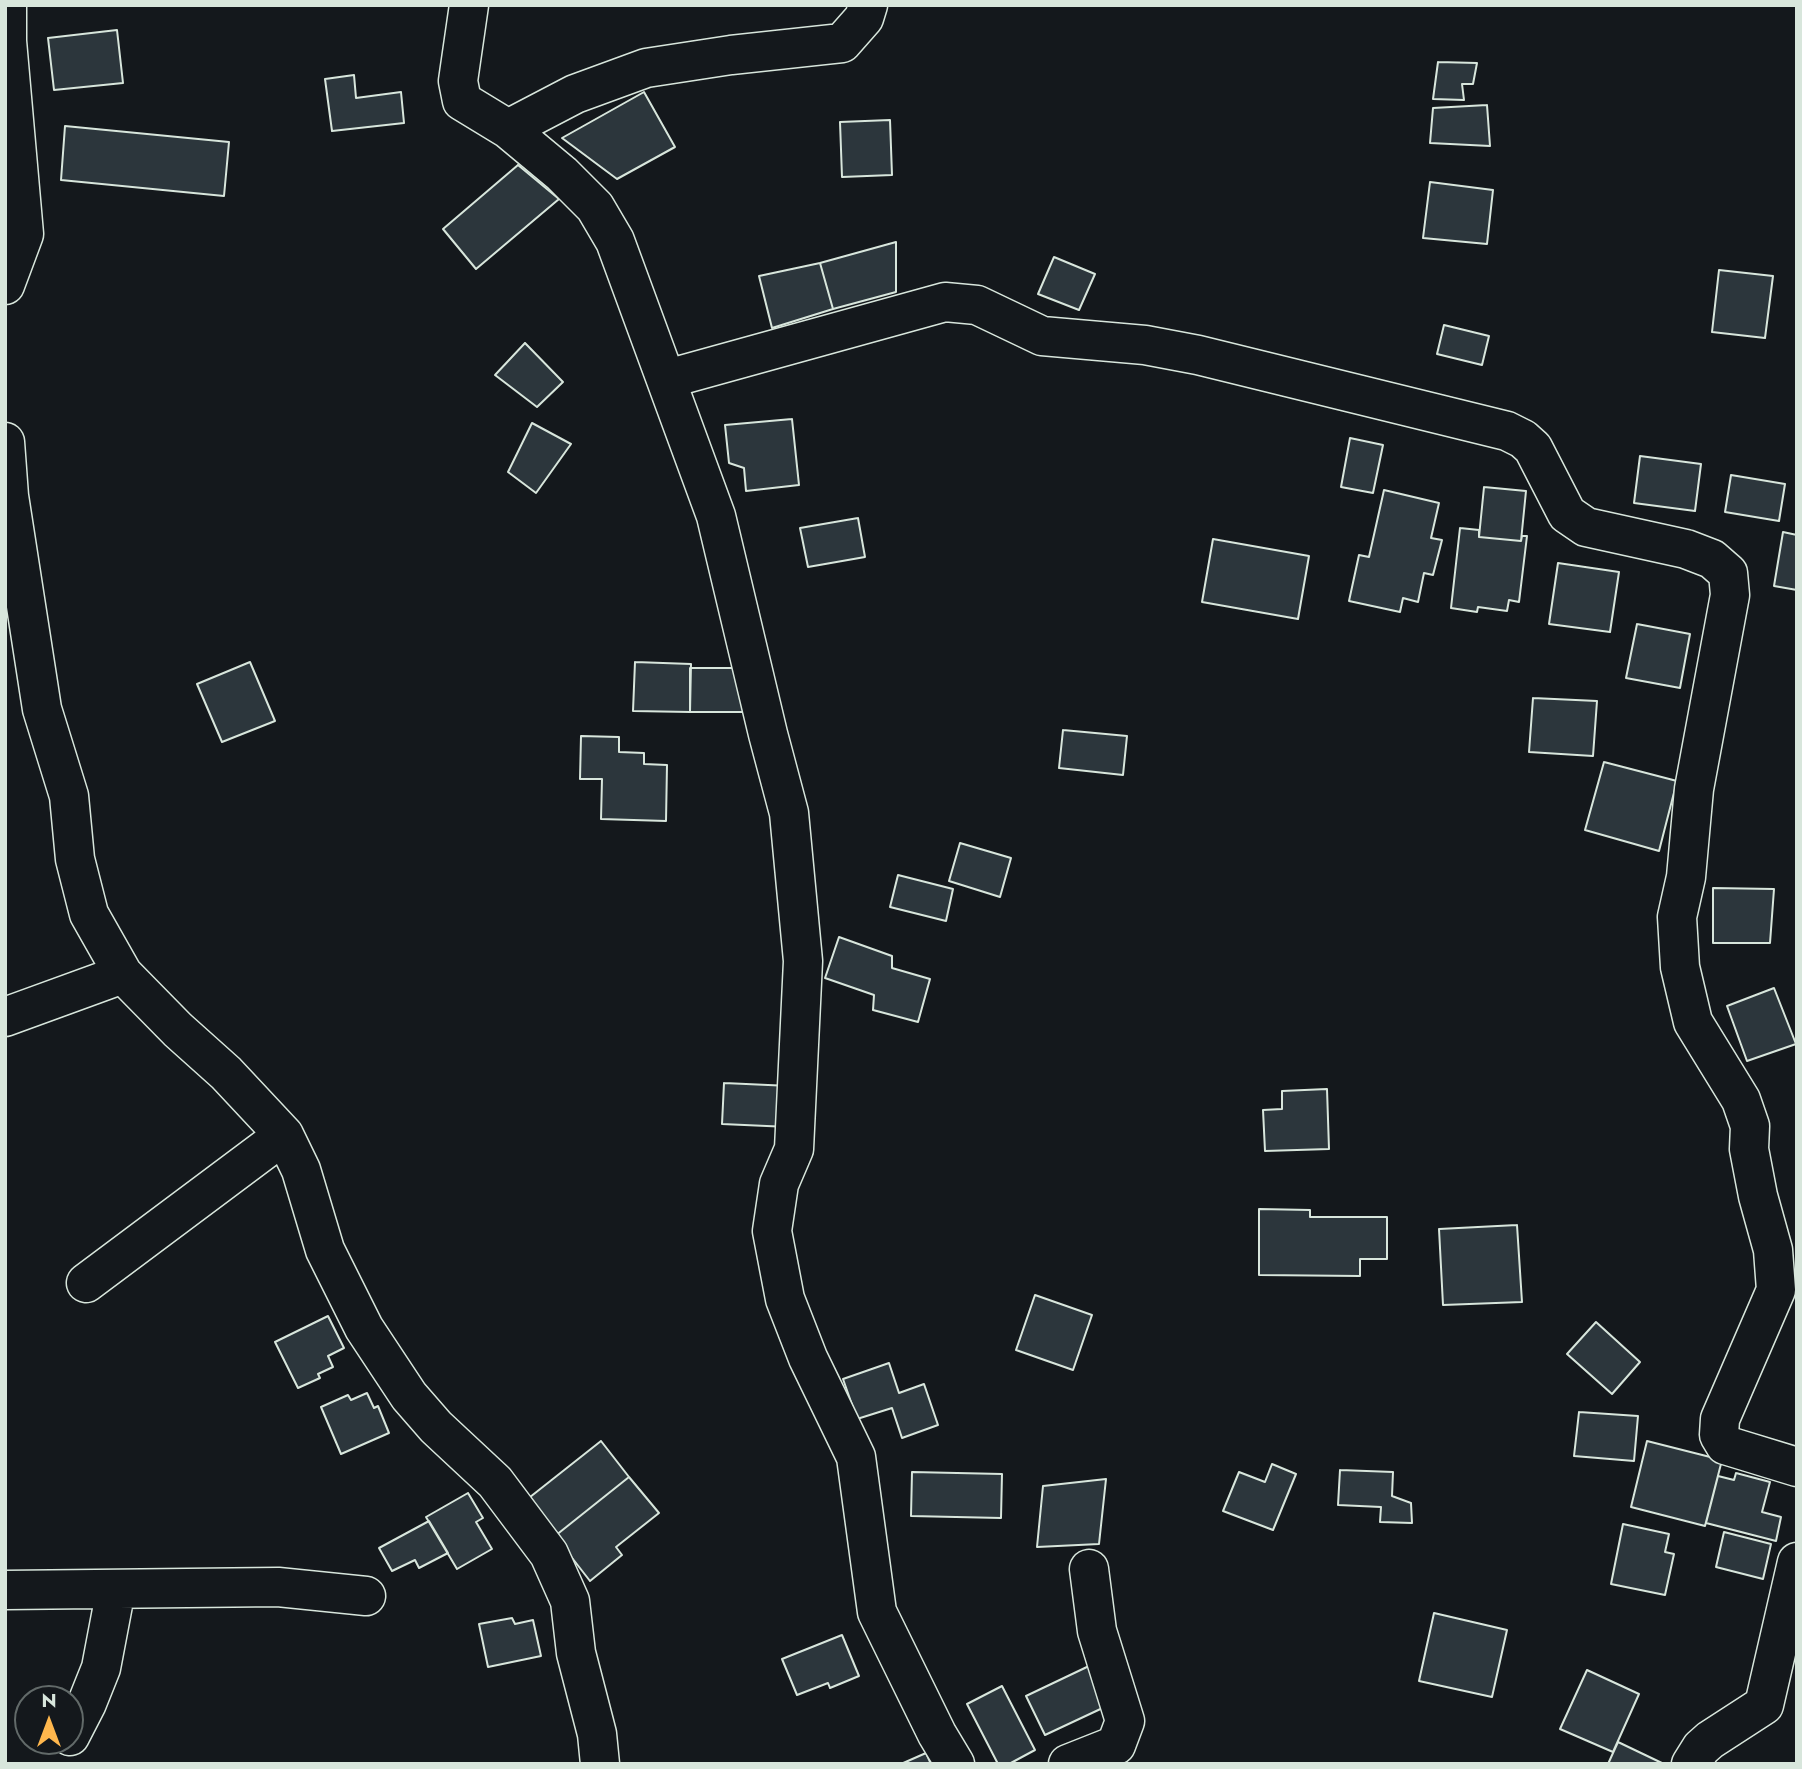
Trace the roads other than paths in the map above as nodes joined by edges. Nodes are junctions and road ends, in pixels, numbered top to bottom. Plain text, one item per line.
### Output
1 (8, 5) edge
2 (469, 5) edge
3 (868, 5) edge
4 (508, 129) junction
5 (5, 285) edge
6 (667, 379) junction
7 (5, 442) edge
8 (123, 974) junction
9 (5, 1017) edge
10 (284, 1135) junction
11 (86, 1283) dead end
12 (1797, 1467) edge
13 (1797, 1562) edge
14 (1089, 1569) dead end
15 (116, 1589) junction
16 (5, 1590) edge
17 (366, 1597) dead end
18 (84, 1709) edge
19 (600, 1764) edge
20 (955, 1764) edge
21 (1068, 1764) edge
22 (1691, 1764) edge

1 - 5 street
2 - 4 street
3 - 4 street
4 - 6 street
6 - 12 street
6 - 20 street
7 - 8 street
8 - 9 street
8 - 10 street
10 - 11 street
10 - 19 street
13 - 22 street
14 - 21 street
15 - 16 street
15 - 17 street
15 - 18 street

